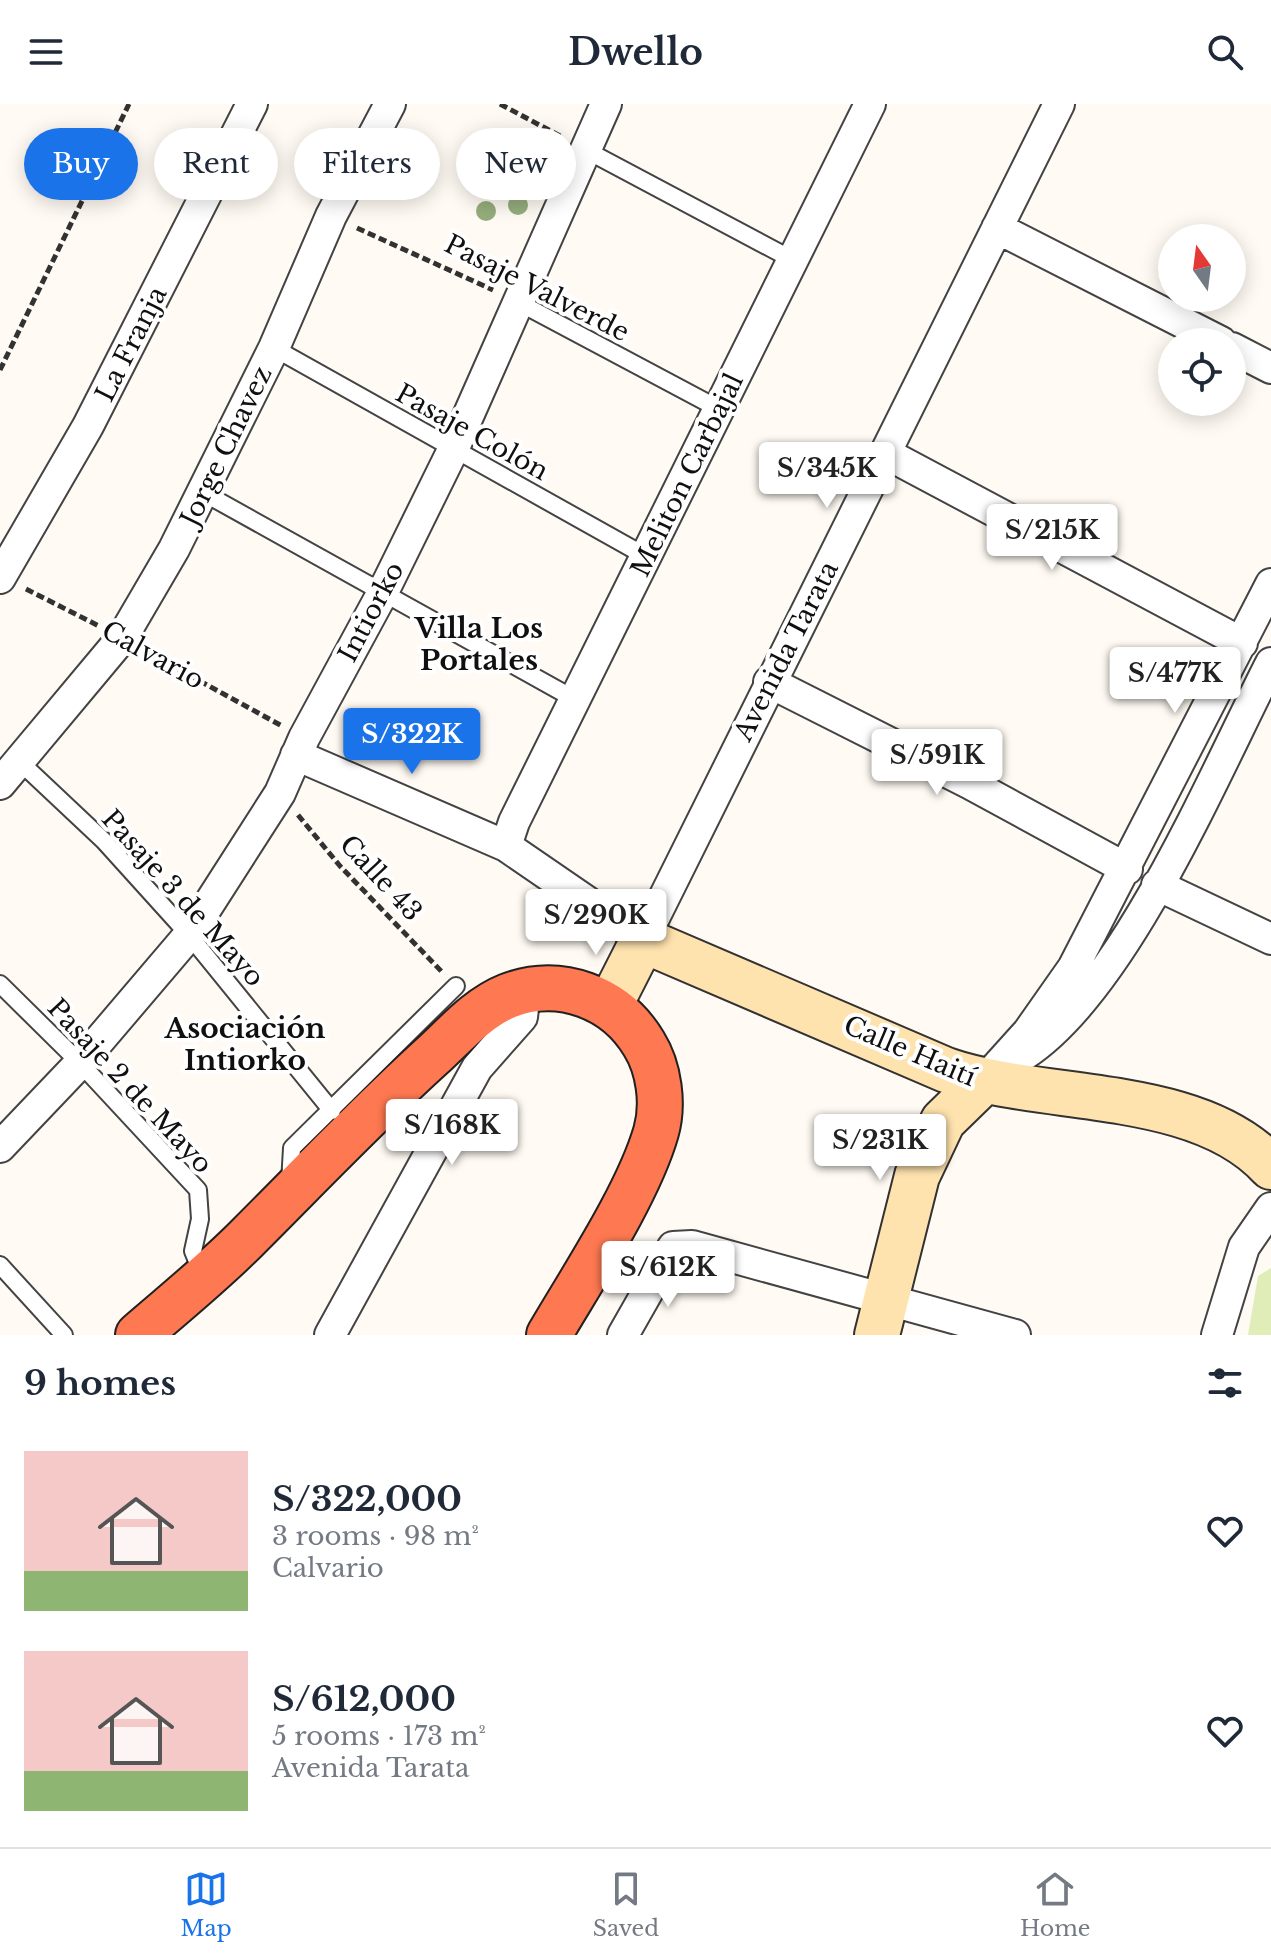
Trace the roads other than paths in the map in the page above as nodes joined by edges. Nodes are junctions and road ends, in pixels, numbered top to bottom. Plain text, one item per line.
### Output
1 (252, 104) edge
2 (390, 104) edge
3 (606, 104) edge
4 (870, 104) edge
5 (1059, 104) edge
6 (584, 149) junction
7 (997, 228) junction
8 (793, 260) junction
9 (516, 301) junction
10 (1193, 328) edge
11 (274, 348) junction
12 (1246, 355) edge
13 (1271, 368) edge
14 (719, 409) junction
15 (453, 450) junction
16 (887, 454) junction
17 (204, 493) junction
18 (647, 557) junction
19 (1, 577) edge
20 (1271, 584) edge
21 (382, 594) junction
22 (1242, 643) junction
23 (1271, 663) edge
24 (769, 682) junction
25 (576, 700) junction
26 (300, 747) junction
27 (20, 762) junction
28 (0, 784) edge
29 (506, 846) junction
30 (1127, 869) junction
31 (1157, 885) junction
32 (189, 935) junction
33 (1271, 939) edge
34 (643, 940) junction
35 (0, 984) edge
36 (456, 986) road end
37 (525, 991) junction
38 (610, 1005) junction
39 (80, 1063) junction
40 (982, 1083) junction
41 (332, 1111) junction
42 (0, 1147) edge
43 (1271, 1167) edge
44 (291, 1192) junction
45 (1271, 1208) edge
46 (0, 1265) edge
47 (203, 1277) junction
48 (882, 1318) edge
49 (64, 1335) edge
50 (138, 1335) edge
51 (330, 1335) edge
52 (549, 1335) edge
53 (623, 1335) edge
54 (1015, 1335) edge
55 (1217, 1335) edge

1 - 19 street, La Franja
2 - 11 street, Jorge Chavez
3 - 6 street, Intiorko
4 - 8 street, Meliton Carbajal
5 - 7 street, Avenida Tarata
6 - 8 lane
6 - 9 street, Intiorko
7 - 10 street
7 - 16 street, Avenida Tarata
8 - 14 street, Meliton Carbajal
9 - 14 lane, Pasaje Valverde
9 - 15 street, Intiorko
11 - 15 lane, Pasaje Colón
11 - 17 street, Jorge Chavez
12 - 13 street
14 - 18 street, Meliton Carbajal
15 - 18 lane, Pasaje Colón
15 - 21 street, Intiorko
16 - 22 street
16 - 24 street, Avenida Tarata
17 - 21 lane
17 - 27 street, Jorge Chavez
18 - 25 street, Meliton Carbajal
20 - 22 street
21 - 25 lane
21 - 26 street, Intiorko
22 - 30 street
23 - 31 street
24 - 30 street
24 - 34 street, Avenida Tarata
25 - 29 street, Meliton Carbajal
26 - 29 street
26 - 32 street, Intiorko
27 - 28 street, Jorge Chavez
27 - 32 lane, Pasaje 3 de Mayo
29 - 34 street
30 - 40 street
31 - 33 street
31 - 40 street
32 - 39 street, Intiorko
32 - 41 lane, Pasaje 3 de Mayo
34 - 38 street
34 - 40 street, Calle Haití
35 - 39 lane, Pasaje 2 de Mayo
36 - 41 lane
37 - 38 highway
37 - 44 highway
37 - 51 street
38 - 52 highway
39 - 42 street, Intiorko
39 - 47 lane, Pasaje 2 de Mayo
40 - 43 street, Calle Haití
40 - 48 street
41 - 44 lane
44 - 47 highway
45 - 55 street
46 - 49 lane
47 - 50 highway
48 - 53 street
48 - 54 street

